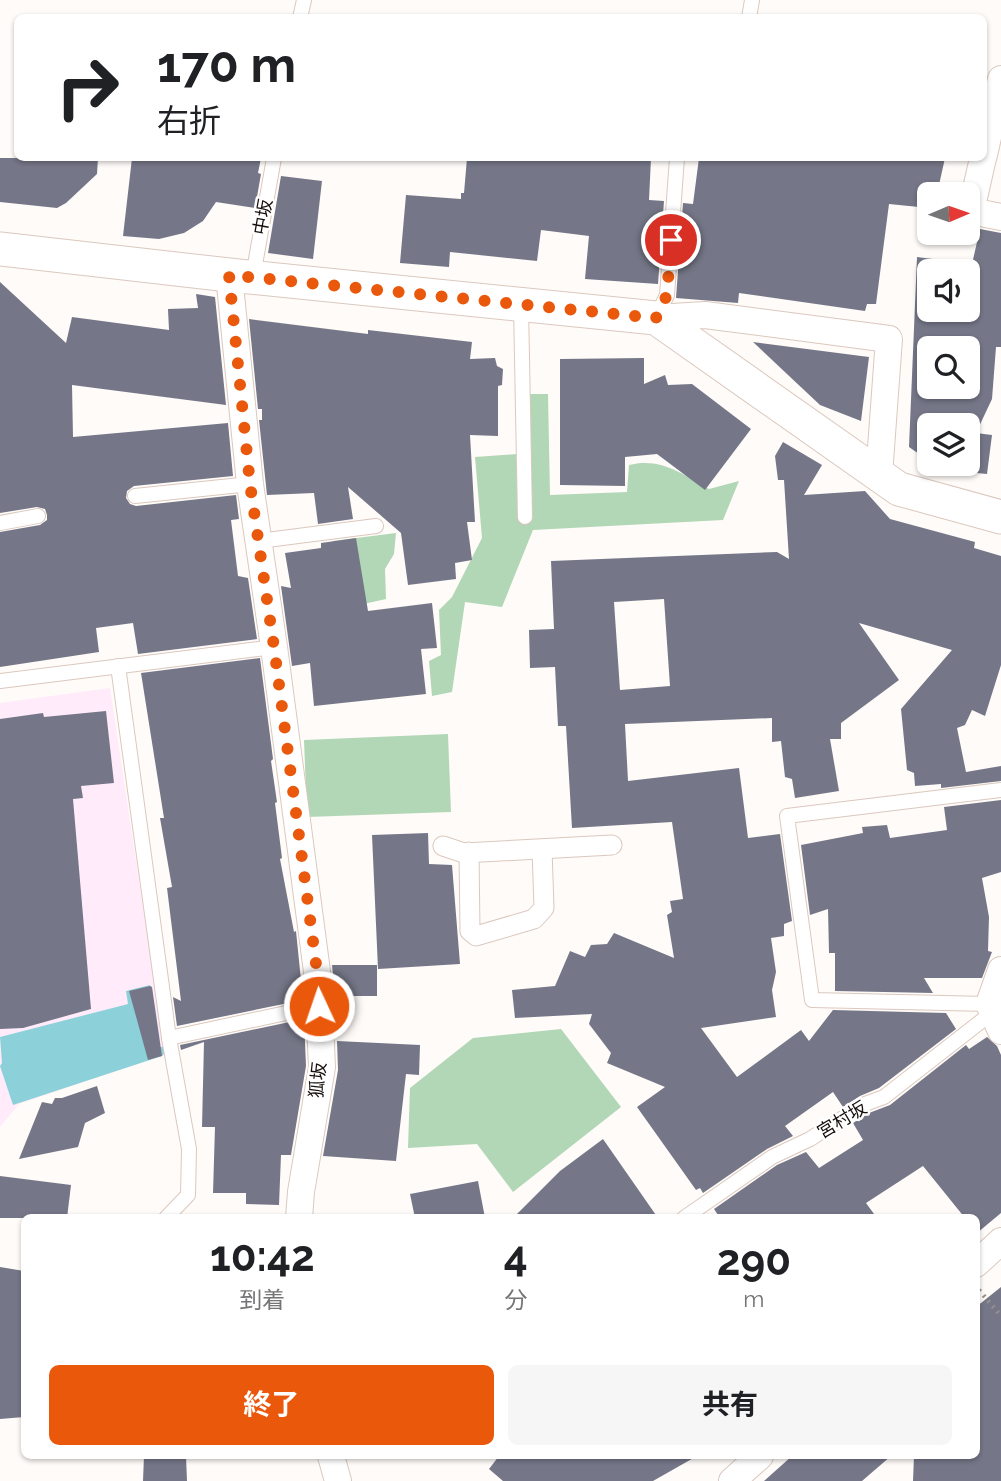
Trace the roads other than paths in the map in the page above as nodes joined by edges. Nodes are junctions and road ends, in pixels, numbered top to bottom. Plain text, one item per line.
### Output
1 (1001, 79) edge
2 (987, 139) edge
3 (273, 161) edge
4 (677, 161) edge
5 (982, 161) edge
6 (1001, 217) edge
7 (0, 249) edge
8 (241, 275) junction
9 (521, 303) junction
10 (656, 318) junction
11 (879, 475) junction
12 (250, 484) junction
13 (135, 496) dead end
14 (38, 516) dead end
15 (524, 517) dead end
16 (1001, 517) edge
17 (0, 523) edge
18 (376, 526) dead end
19 (259, 541) junction
20 (274, 647) junction
21 (118, 666) junction
22 (0, 681) edge
23 (1001, 790) edge
24 (612, 845) dead end
25 (443, 846) dead end
26 (542, 849) junction
27 (469, 852) junction
28 (1001, 970) edge
29 (319, 1006) junction
30 (994, 1015) edge
31 (169, 1038) junction
32 (170, 1214) edge
33 (299, 1214) edge
34 (690, 1214) edge
35 (1001, 1241) edge
36 (980, 1260) edge
37 (332, 1459) edge
38 (758, 1459) edge
39 (338, 1481) edge
40 (732, 1481) edge

1 - 2 street
3 - 8 lane, 中坂
4 - 10 lane
5 - 6 street
7 - 8 street
8 - 9 street
8 - 12 street, 狐坂
9 - 10 street
9 - 15 lane
10 - 11 street
10 - 11 street
11 - 16 street
12 - 13 lane
12 - 19 street, 狐坂
14 - 17 lane
18 - 19 lane
19 - 20 street, 狐坂
20 - 21 lane
20 - 29 street, 狐坂
21 - 22 lane
21 - 31 lane
23 - 30 lane
24 - 26 street
25 - 27 street
26 - 27 street
26 - 27 street
28 - 30 street
29 - 31 lane
29 - 33 street, 狐坂
30 - 34 lane, 宮村坂
31 - 32 lane
35 - 36 street
37 - 39 street
38 - 40 street

